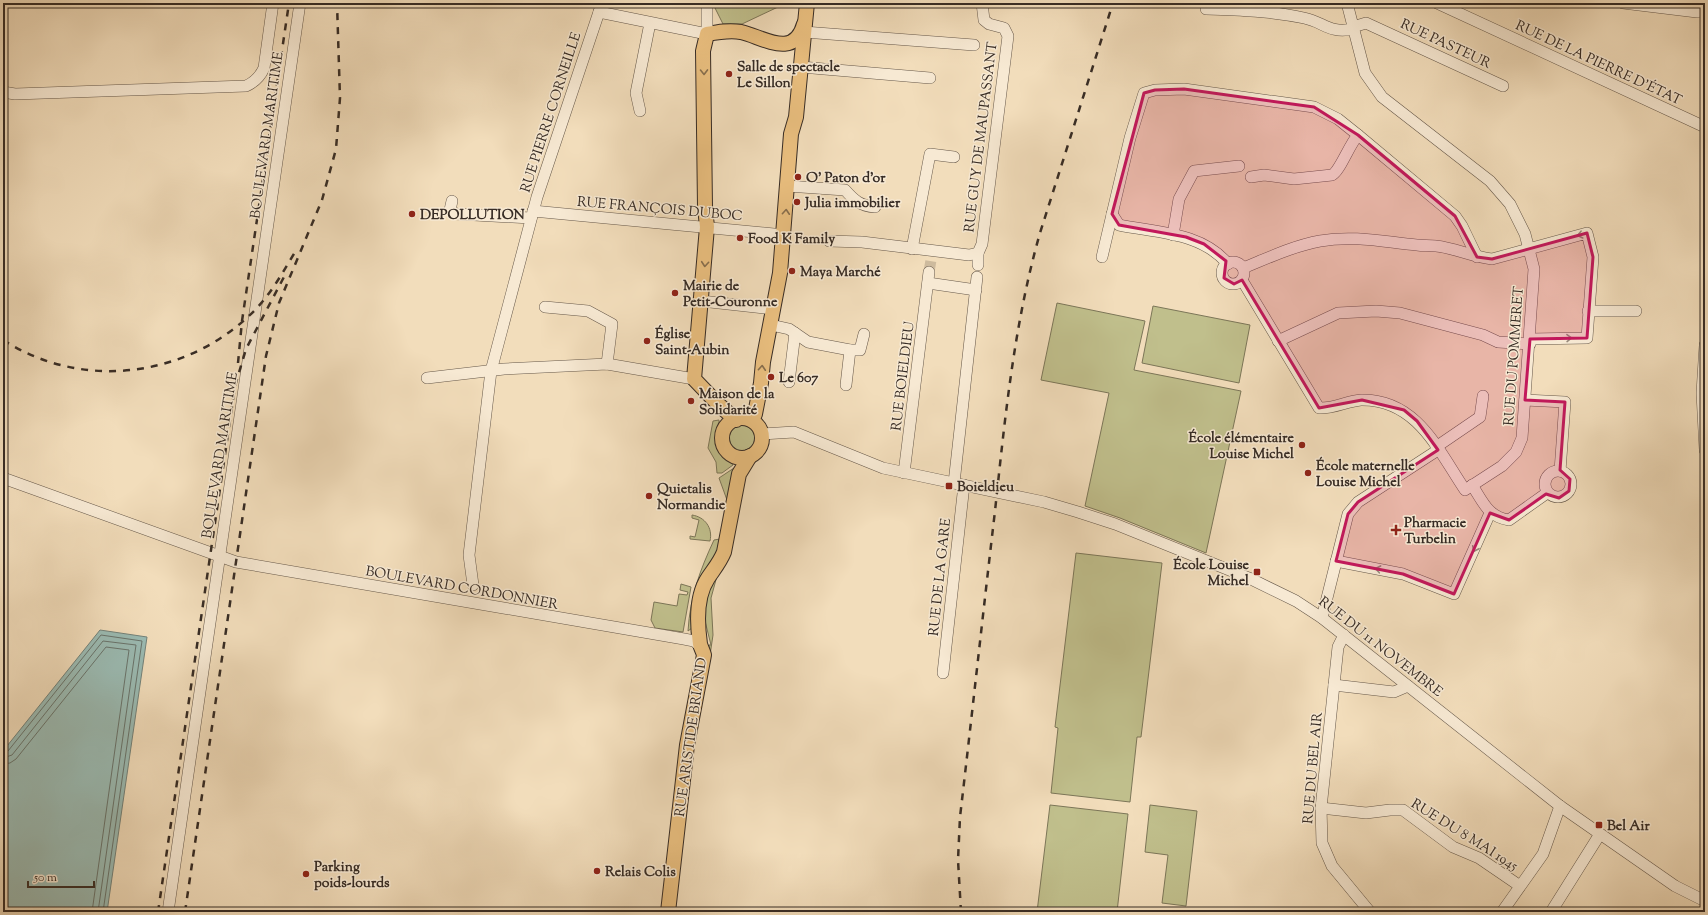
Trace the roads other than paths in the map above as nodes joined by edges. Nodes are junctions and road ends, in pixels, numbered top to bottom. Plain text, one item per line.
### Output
1 (274, 3) edge
2 (300, 3) edge
3 (707, 3) edge
4 (807, 3) edge
5 (982, 3) edge
6 (1347, 3) edge
7 (1437, 3) edge
8 (1622, 3) edge
9 (600, 8) edge
10 (1206, 9) dead end
11 (1702, 12) edge
12 (650, 23) junction
13 (804, 28) junction
14 (1353, 28) junction
15 (706, 34) junction
16 (791, 42) junction
17 (974, 45) dead end
18 (800, 67) junction
19 (930, 78) dead end
20 (1503, 86) dead end
21 (3, 92) edge
22 (640, 111) dead end
23 (1705, 127) edge
24 (1358, 135) junction
25 (954, 157) dead end
26 (1239, 166) dead end
27 (1251, 177) dead end
28 (788, 186) junction
29 (452, 201) dead end
30 (875, 207) dead end
31 (532, 214) junction
32 (1112, 214) junction
33 (707, 227) junction
34 (784, 235) junction
35 (1173, 235) junction
36 (829, 241) dead end
37 (1530, 248) junction
38 (912, 249) junction
39 (978, 253) junction
40 (1102, 257) dead end
41 (1478, 257) junction
42 (1228, 264) junction
43 (978, 265) dead end
44 (1243, 268) junction
45 (929, 272) tunnel mouth
46 (977, 277) dead end
47 (1242, 280) junction
48 (928, 283) junction
49 (976, 290) junction
50 (701, 301) junction
51 (545, 307) dead end
52 (774, 309) junction
53 (1588, 311) junction
54 (1636, 311) dead end
55 (771, 324) junction
56 (795, 333) junction
57 (864, 334) dead end
58 (1278, 341) junction
59 (1530, 342) junction
60 (1705, 346) edge
61 (850, 350) junction
62 (607, 364) junction
63 (491, 370) junction
64 (427, 378) dead end
65 (694, 379) junction
66 (789, 382) dead end
67 (846, 385) dead end
68 (1483, 396) dead end
69 (1525, 400) junction
70 (718, 404) junction
71 (736, 420) junction
72 (752, 420) junction
73 (724, 429) junction
74 (762, 434) junction
75 (1437, 449) junction
76 (1705, 450) edge
77 (736, 456) junction
78 (750, 456) junction
79 (1560, 471) junction
80 (904, 473) junction
81 (740, 474) junction
82 (3, 478) edge
83 (959, 484) junction
84 (1472, 485) junction
85 (1547, 493) junction
86 (1490, 513) junction
87 (218, 556) junction
88 (1336, 561) junction
89 (473, 585) dead end
90 (1322, 618) junction
91 (1344, 636) junction
92 (700, 646) junction
93 (943, 673) dead end
94 (1334, 685) junction
95 (1408, 686) junction
96 (1560, 806) junction
97 (1321, 808) junction
98 (1600, 834) junction
99 (1520, 886) junction
100 (1705, 901) edge
101 (168, 912) edge
102 (668, 912) edge
103 (1370, 912) edge
104 (1502, 912) edge
105 (1552, 912) edge

1 - 21 street
2 - 87 street, BOULEVARD MARITIME
3 - 15 street
4 - 13 main road
5 - 39 street, RUE GUY DE MAUPASSANT
6 - 14 street, RUE DU POMMERET
7 - 23 street, RUE DE LA PIERRE D'ÉTAT
8 - 11 street
9 - 12 street
9 - 31 street, RUE PIERRE CORNEILLE
10 - 14 street, RUE PASTEUR
12 - 15 street
12 - 22 street
13 - 16 main road
13 - 17 street
13 - 18 main road
14 - 20 street, RUE PASTEUR
14 - 37 street, RUE DU POMMERET
15 - 16 main road
15 -> 33 main road
16 - 18 main road
18 - 19 street
18 - 28 main road
24 - 27 street
24 - 32 street
24 - 41 street
25 - 38 street
26 - 35 street
28 - 30 street
34 -> 28 main road
29 - 31 street, RUE FRANÇOIS DUBOC
31 - 33 street, RUE FRANÇOIS DUBOC
31 - 63 street, RUE PIERRE CORNEILLE
32 - 35 street
32 - 40 street
33 - 34 street, RUE FRANÇOIS DUBOC
33 -> 50 main road
34 - 52 main road
35 - 42 street
36 - 38 street
37 - 41 street
53 -> 37 street
37 - 59 street, RUE DU POMMERET
38 - 39 street
39 - 43 street, RUE GUY DE MAUPASSANT
41 - 44 street
42 - 44 street
42 - 47 street
44 - 47 street
45 - 48 street, RUE BOIELDIEU
46 - 49 street
47 - 58 street
48 - 49 street
48 - 80 street, RUE BOIELDIEU
49 - 83 street
50 - 52 street
50 - 65 main road
51 - 62 street
52 - 55 main road
53 - 54 street
59 -> 53 street
55 - 56 street
72 -> 55 main road
56 - 61 street
56 - 66 street
57 - 61 street
58 - 59 street
58 - 75 street
59 - 69 street, RUE DU POMMERET
60 - 76 street
61 - 67 street
62 - 63 street
62 - 65 street
63 - 64 street
63 - 89 street, RUE PIERRE CORNEILLE
65 - 70 main road
68 - 75 street
69 - 79 street
69 - 84 street, RUE DU POMMERET
70 - 71 main road
70 - 73 main road
71 - 72 main road
71 - 73 main road
72 - 74 main road
73 - 77 main road
74 - 78 main road
74 - 80 street, RUE DU 11 NOVEMBRE
75 - 84 street
75 - 88 street
77 - 78 main road
77 - 81 main road, RUE ARISTIDE BRIAND
78 - 81 main road, RUE ARISTIDE BRIAND
79 - 85 street
79 - 85 street
80 - 83 street, RUE DU 11 NOVEMBRE
81 - 92 main road, RUE ARISTIDE BRIAND
82 - 87 street, BOULEVARD CORDONNIER
83 - 90 street, RUE DU 11 NOVEMBRE
83 - 93 street, RUE DE LA GARE
84 - 86 street
85 - 86 street
86 -> 88 street
87 - 92 street, BOULEVARD CORDONNIER
87 - 101 street, BOULEVARD MARITIME
88 - 90 street
90 - 91 street, RUE DU 11 NOVEMBRE
91 - 94 street, RUE DU BEL AIR
91 - 95 street, RUE DU 11 NOVEMBRE
92 - 102 main road, RUE ARISTIDE BRIAND
94 - 95 street
94 - 97 street, RUE DU BEL AIR
95 - 96 street, RUE DU 11 NOVEMBRE
96 - 98 street, RUE DU 11 NOVEMBRE
96 - 99 street
97 - 99 street, RUE DU 8 MAI 1945
97 - 103 street, RUE DU BEL AIR
98 - 100 street, RUE DU 11 NOVEMBRE
98 - 105 street
99 - 104 street

